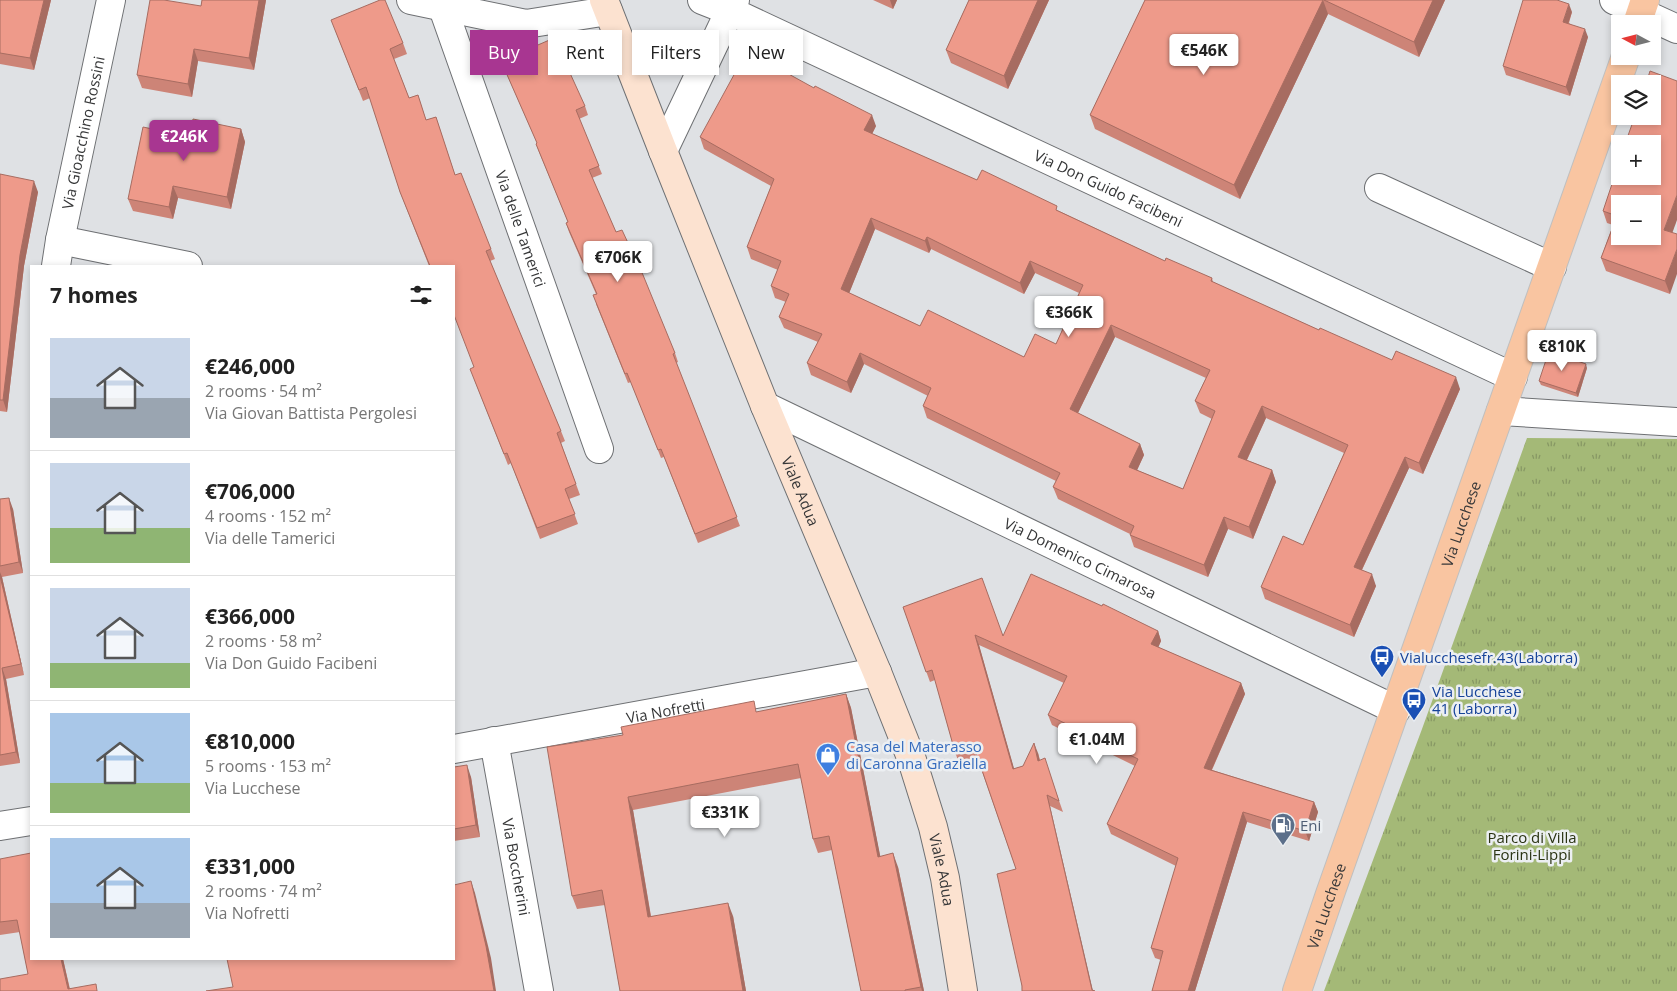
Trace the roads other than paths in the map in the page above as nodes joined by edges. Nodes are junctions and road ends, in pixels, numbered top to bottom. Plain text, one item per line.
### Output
1 (111, 0) edge
2 (411, 0) edge
3 (702, 0) edge
4 (1614, 0) edge
5 (606, 6) edge
6 (732, 6) edge
7 (443, 8) junction
8 (1641, 12) edge
9 (1677, 29) edge
10 (1623, 65) edge
11 (662, 151) junction
12 (1379, 188) dead end
13 (60, 240) junction
14 (56, 265) edge
15 (183, 265) edge
16 (1552, 267) junction
17 (1513, 377) junction
18 (765, 406) junction
19 (1501, 411) junction
20 (1677, 422) edge
21 (599, 449) dead end
22 (877, 672) junction
23 (1396, 710) junction
24 (494, 741) junction
25 (455, 749) edge
26 (30, 821) edge
27 (0, 826) edge
28 (538, 991) edge
29 (963, 991) edge
30 (1297, 991) edge

1 - 13 street, Via Gioacchino Rossini
2 - 7 street
3 - 6 street, Via Don Guido Facibeni
4 - 8 street
5 - 7 street
5 - 11 main road, Viale Adua
6 - 11 street
6 - 17 street, Via Don Guido Facibeni
7 - 21 street, Via delle Tamerici
8 - 9 street
10 - 16 main road, Via Lucchese
11 - 18 main road, Viale Adua
12 - 16 street
13 - 14 street, Via Gioacchino Rossini
13 - 15 street
16 - 17 main road, Via Lucchese
17 - 19 main road, Via Lucchese
18 - 22 main road, Viale Adua
18 - 23 street, Via Domenico Cimarosa
19 - 20 street
19 - 23 main road, Via Lucchese
22 - 24 street, Via Nofretti
22 - 29 main road, Viale Adua
23 - 30 main road, Via Lucchese
24 - 25 street, Via Nofretti
24 - 28 street, Via Boccherini
26 - 27 street

